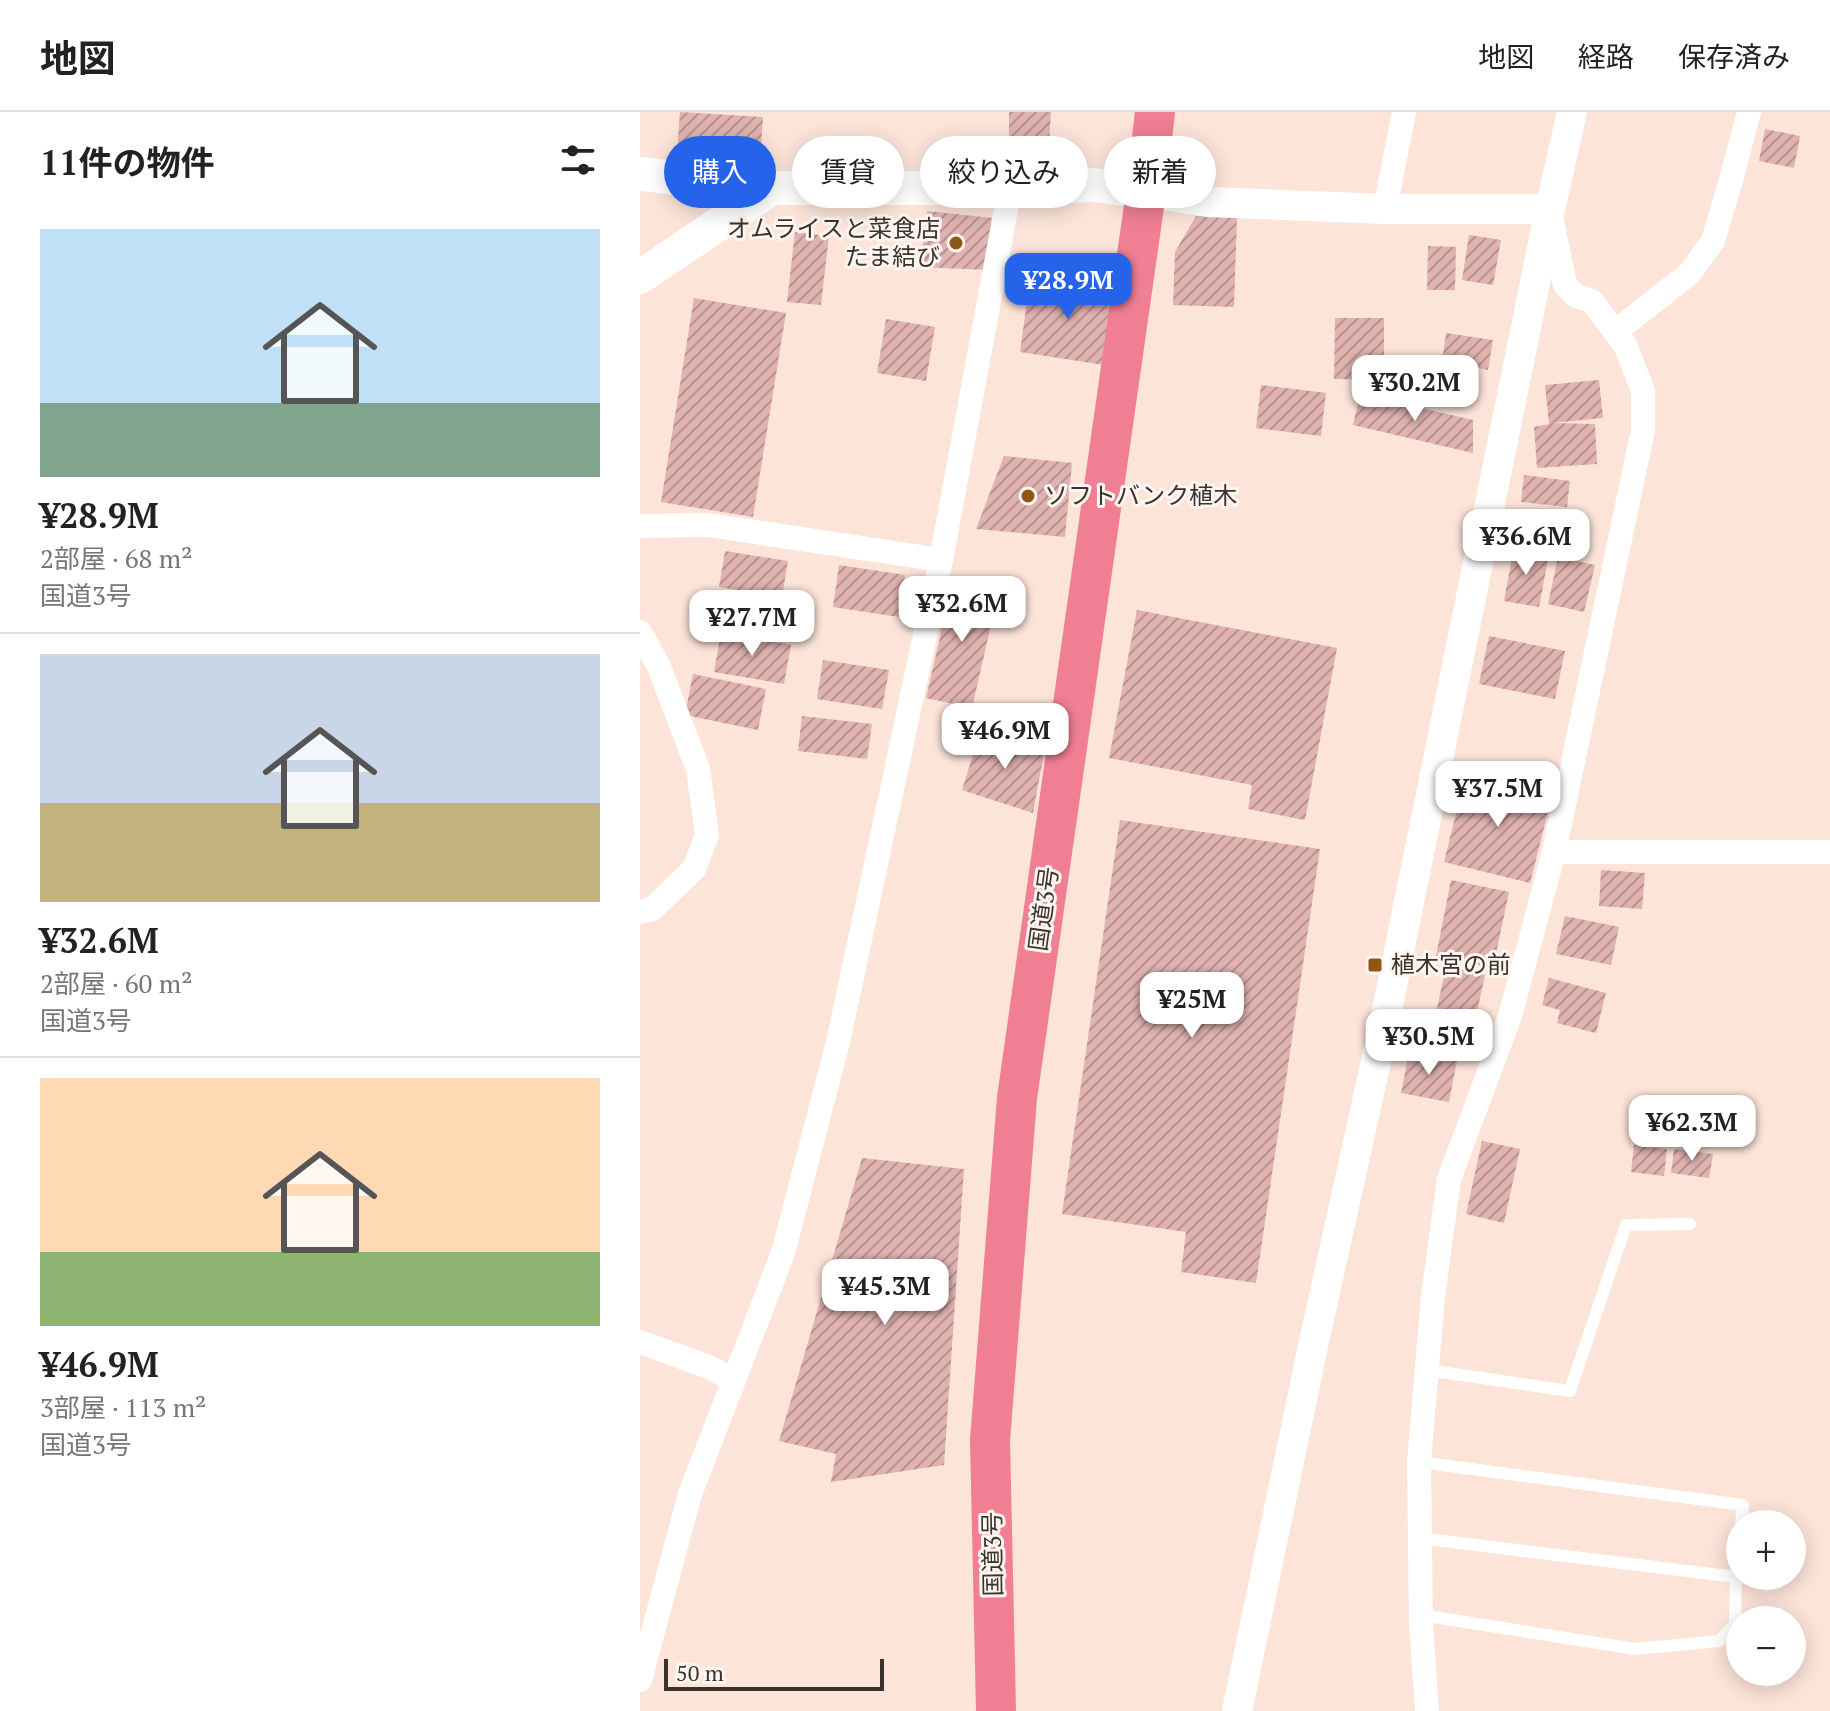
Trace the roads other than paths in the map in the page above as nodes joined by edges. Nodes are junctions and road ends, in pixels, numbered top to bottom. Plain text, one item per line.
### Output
1 (1155, 112) edge
2 (1404, 112) edge
3 (1572, 112) edge
4 (1749, 112) edge
5 (1152, 136) edge
6 (640, 174) edge
7 (664, 177) edge
8 (776, 188) edge
9 (920, 188) edge
10 (1216, 202) edge
11 (742, 208) edge
12 (1006, 208) edge
13 (1144, 208) edge
14 (1385, 209) junction
15 (1550, 209) junction
16 (640, 277) edge
17 (1615, 332) junction
18 (640, 526) edge
19 (941, 560) junction
20 (640, 632) edge
21 (1554, 852) junction
22 (1830, 852) edge
23 (640, 912) edge
24 (1690, 1224) dead end
25 (640, 1342) edge
26 (1427, 1370) junction
27 (734, 1380) junction
28 (1419, 1462) junction
29 (1742, 1510) edge
30 (1420, 1538) junction
31 (1726, 1576) edge
32 (1736, 1590) edge
33 (1421, 1615) junction
34 (640, 1680) edge
35 (996, 1711) edge
36 (1237, 1711) edge
37 (1427, 1711) edge

1 - 5 highway, 国道3号
2 - 14 street
3 - 15 street
4 - 17 street
6 - 7 main road
8 - 9 main road
10 - 14 street
11 - 16 main road
12 - 19 street
13 - 35 highway, 国道3号
14 - 15 street
15 - 17 street
15 - 36 street
17 - 21 street
18 - 19 street
19 - 27 street
20 - 23 street
21 - 22 street
21 - 26 street
24 - 26 lane
25 - 27 street
26 - 28 street
27 - 34 street
28 - 29 lane
28 - 30 street
30 - 31 lane
30 - 33 street
32 - 33 lane
33 - 37 street

